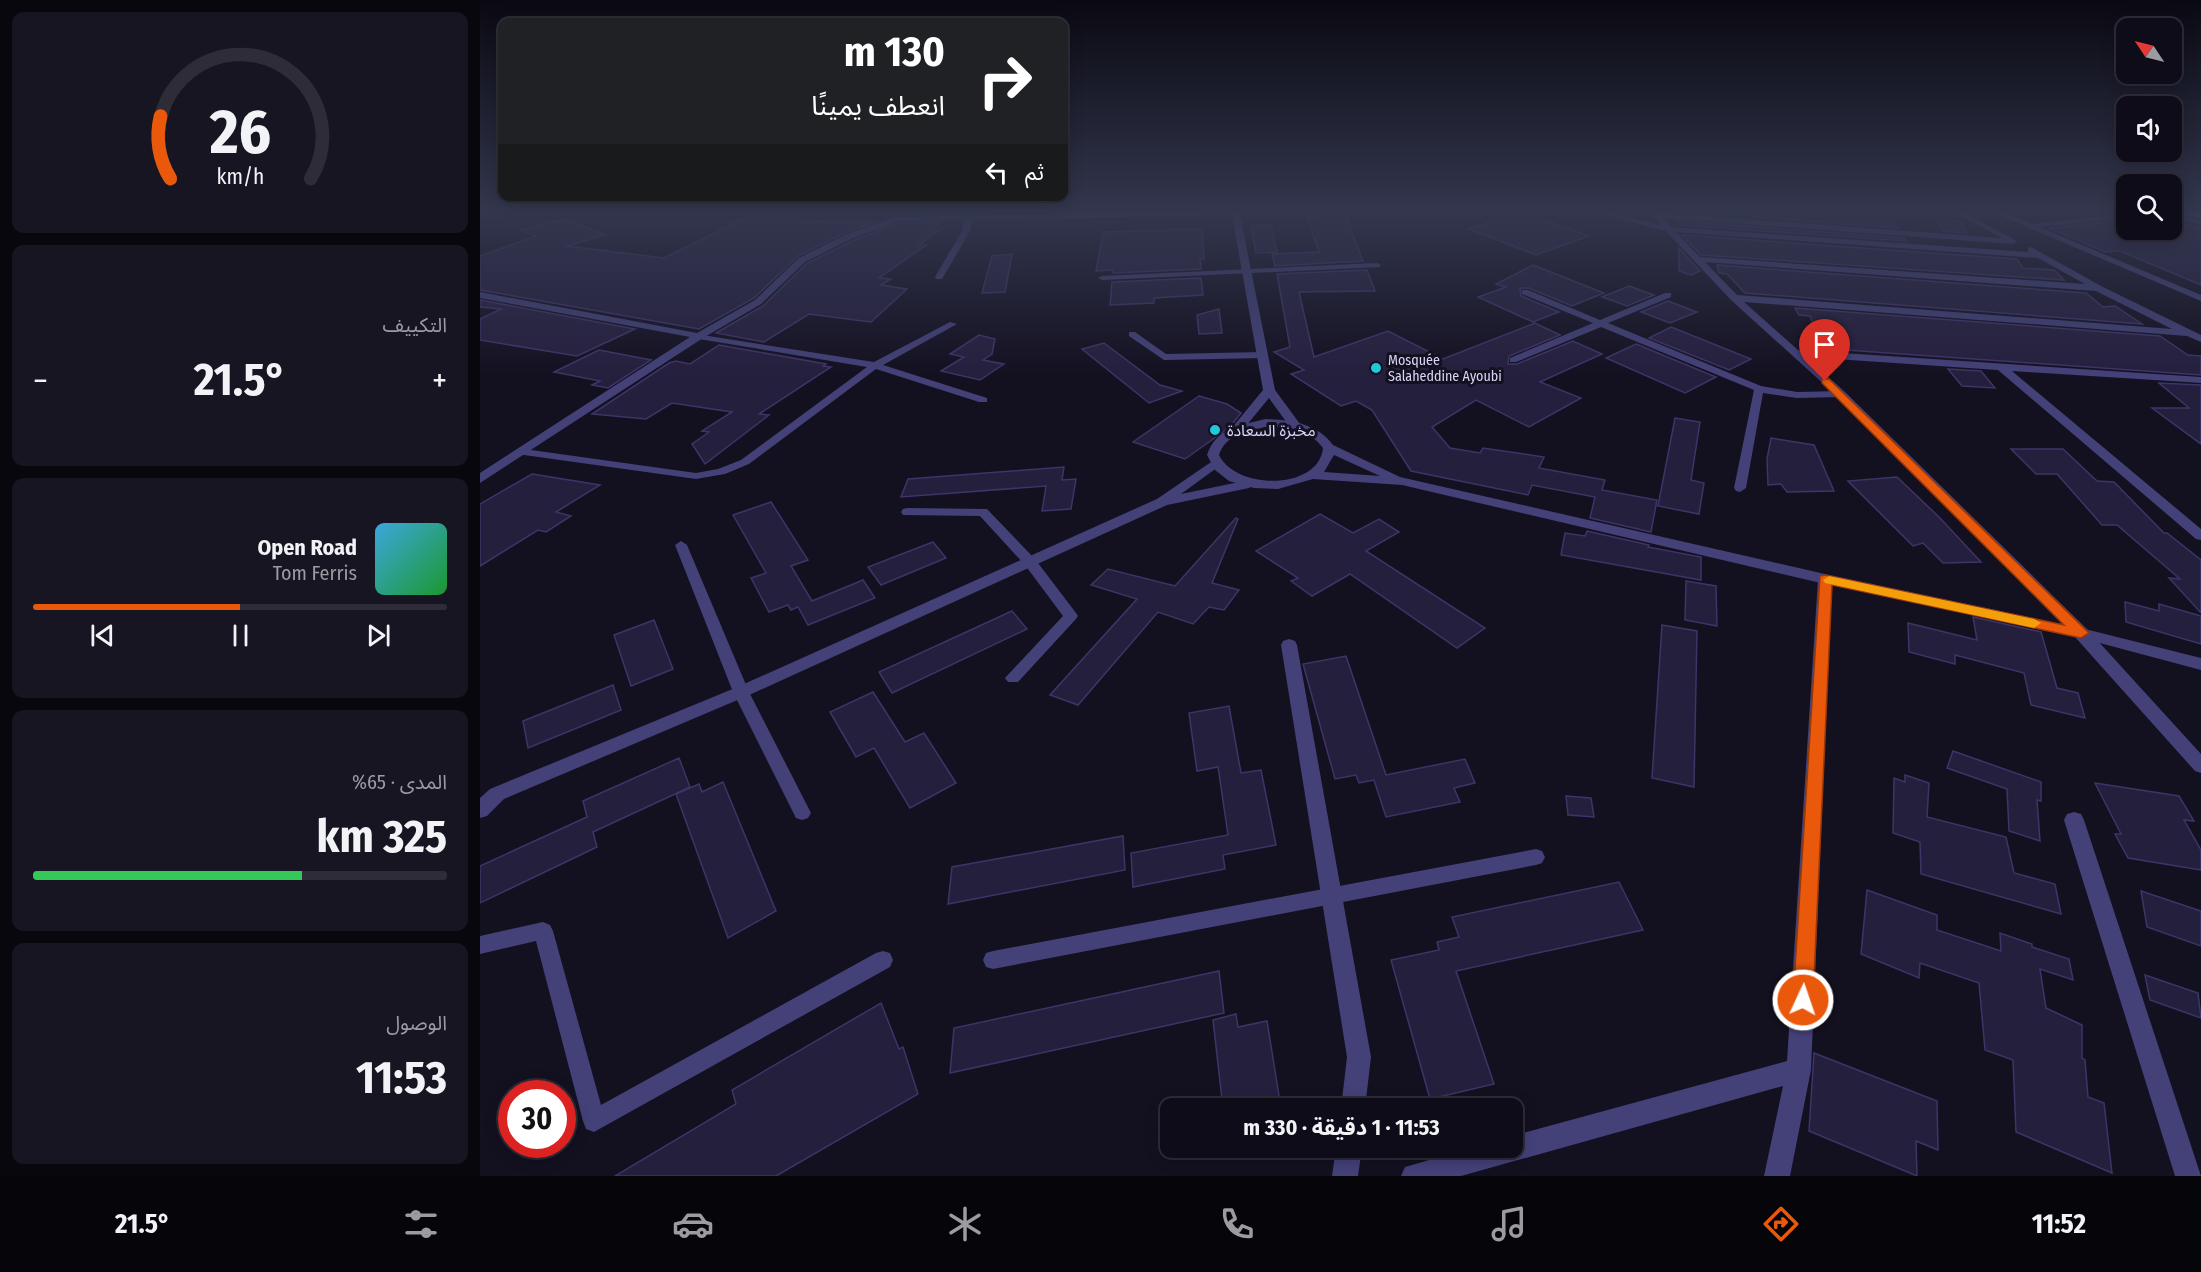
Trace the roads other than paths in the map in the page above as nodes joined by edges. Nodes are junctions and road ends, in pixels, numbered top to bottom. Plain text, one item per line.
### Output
1 (795, 267) edge
2 (945, 267) edge
3 (1246, 267) edge
4 (1354, 267) edge
5 (1704, 267) edge
6 (1806, 267) edge
7 (2060, 267) edge
8 (2129, 267) edge
9 (1247, 271) junction
10 (939, 277) dead end
11 (1101, 278) dead end
12 (2098, 288) junction
13 (1525, 292) dead end
14 (480, 295) edge
15 (1668, 295) dead end
16 (1734, 298) junction
17 (2201, 298) edge
18 (953, 324) dead end
19 (1600, 324) junction
20 (2190, 333) junction
21 (1132, 334) dead end
22 (699, 336) junction
23 (2201, 339) edge
24 (1794, 353) junction
25 (1263, 356) junction
26 (1513, 360) dead end
27 (875, 365) junction
28 (2000, 366) junction
29 (2201, 380) edge
30 (1759, 389) junction
31 (1269, 390) junction
32 (1841, 394) junction
33 (983, 399) dead end
34 (1294, 424) junction
35 (1238, 429) junction
36 (1329, 448) junction
37 (524, 452) junction
38 (1214, 464) junction
39 (483, 474) edge
40 (1312, 475) junction
41 (1402, 481) junction
42 (1249, 484) junction
43 (1740, 488) dead end
44 (1162, 502) junction
45 (906, 512) dead end
46 (2201, 536) edge
47 (681, 545) dead end
48 (1030, 562) junction
49 (1825, 579) junction
50 (2081, 633) junction
51 (1289, 645) dead end
52 (2201, 664) edge
53 (1014, 678) dead end
54 (741, 692) junction
55 (2201, 766) edge
56 (480, 810) edge
57 (802, 813) dead end
58 (2074, 820) dead end
59 (1536, 858) dead end
60 (1329, 896) junction
61 (480, 945) edge
62 (884, 960) dead end
63 (993, 960) dead end
64 (1799, 1070) junction
65 (1354, 1098) edge
66 (1347, 1158) edge
67 (1345, 1176) edge
68 (1414, 1176) edge
69 (1777, 1176) edge
70 (2188, 1176) edge

1 - 22 street
2 - 10 lane
3 - 9 street
4 - 9 lane
5 - 16 street
6 - 12 street
7 - 12 street
8 - 17 street
9 - 11 lane
9 - 25 street
12 - 20 street
13 - 19 lane
14 - 22 street
15 - 19 lane
16 - 20 street
16 - 24 street
18 - 27 lane
19 - 26 lane
19 - 30 lane
20 - 23 street
21 - 25 lane
22 - 27 lane
22 - 37 street
24 - 28 street
24 - 32 street
25 - 31 street
27 - 33 lane
27 - 37 lane
28 - 29 street
28 - 46 street
30 - 32 lane
30 - 43 lane
31 - 34 street
31 - 35 street
32 - 50 street
34 - 35 street
34 - 36 street
35 - 38 street
36 - 40 street
36 - 41 street
37 - 39 street
38 - 42 street
38 - 44 street
40 - 41 street
40 - 42 street
41 - 49 street
42 - 44 street
44 - 48 street
45 - 48 lane
47 - 54 lane
48 - 53 lane
48 - 54 street
49 - 50 street
49 - 64 street
50 - 52 street
50 - 55 street
51 - 60 street
54 - 56 street
54 - 57 lane
58 - 70 street
59 - 60 lane
60 - 63 lane
60 - 65 street
61 - 62 lane
64 - 68 street
64 - 69 street
66 - 67 street

